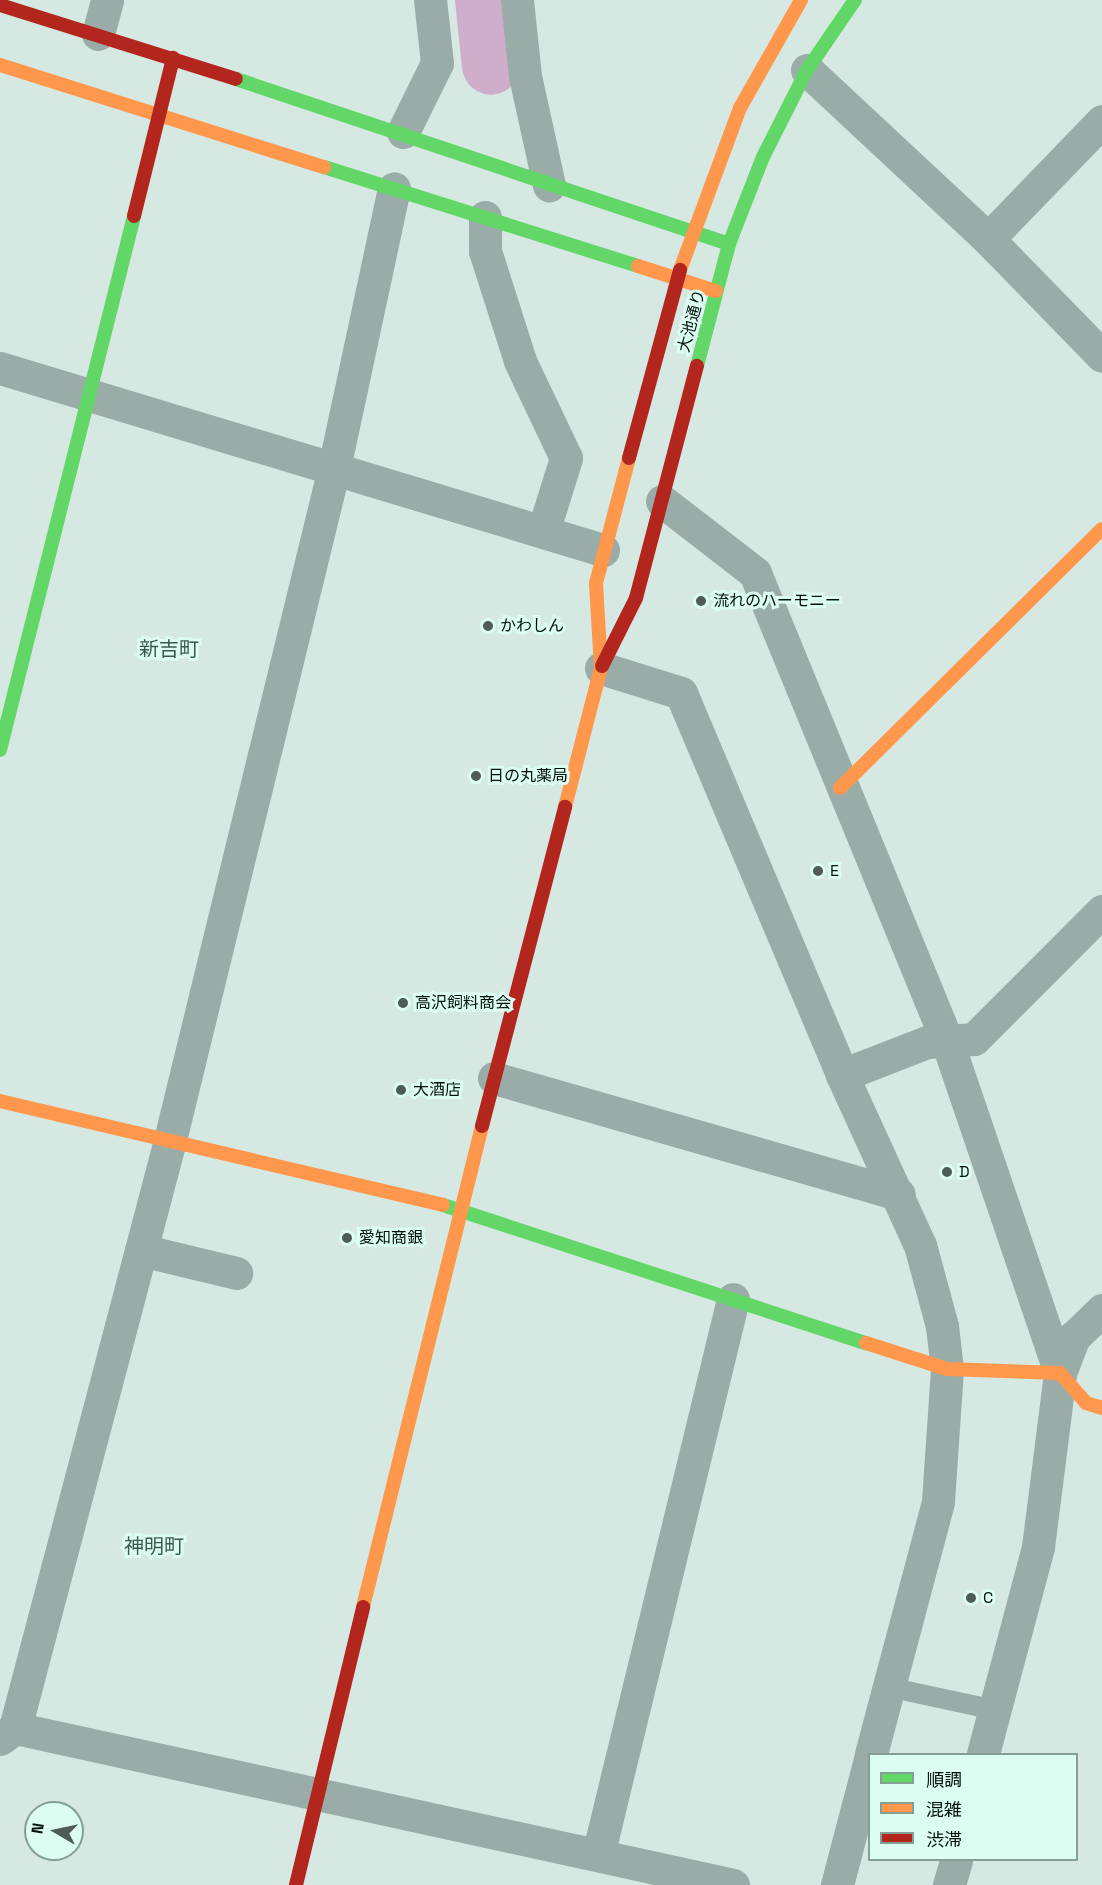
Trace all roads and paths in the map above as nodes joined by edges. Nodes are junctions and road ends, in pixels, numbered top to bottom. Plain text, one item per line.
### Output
1 (107, 0) edge
2 (430, 0) edge
3 (517, 0) edge
4 (801, 0) edge
5 (855, 0) edge
6 (0, 4) edge
7 (98, 34) junction
8 (173, 58) junction
9 (0, 65) edge
10 (807, 70) junction
11 (159, 111) junction
12 (1102, 121) edge
13 (403, 132) junction
14 (549, 185) junction
15 (394, 188) junction
16 (485, 217) junction
17 (693, 231) junction
18 (988, 239) junction
19 (729, 244) junction
20 (676, 280) junction
21 (716, 291) junction
22 (1102, 356) edge
23 (0, 368) edge
24 (92, 395) junction
25 (334, 468) junction
26 (662, 501) junction
27 (1102, 529) edge
28 (543, 532) junction
29 (603, 550) junction
30 (601, 668) junction
31 (0, 750) edge
32 (840, 788) junction
33 (1102, 911) edge
34 (947, 1041) junction
35 (842, 1075) junction
36 (494, 1078) junction
37 (0, 1101) edge
38 (169, 1143) junction
39 (899, 1194) junction
40 (460, 1209) junction
41 (141, 1250) junction
42 (236, 1273) dead end
43 (733, 1299) junction
44 (1102, 1310) edge
45 (947, 1369) junction
46 (1060, 1373) junction
47 (1102, 1408) edge
48 (888, 1687) junction
49 (995, 1710) junction
50 (8, 1734) edge
51 (872, 1753) edge
52 (984, 1753) edge
53 (868, 1767) edge
54 (320, 1794) junction
55 (598, 1855) junction
56 (956, 1861) edge
57 (296, 1885) edge
58 (733, 1885) edge
59 (837, 1885) edge
60 (949, 1885) edge

1 - 7 street
2 - 13 street
3 - 14 street
4 - 17 street
5 - 10 street, 大池通り
6 - 7 street
7 - 8 street
8 - 11 street
8 - 13 street
9 - 11 street
10 - 18 street
10 - 19 street, 大池通り
11 - 15 street
11 - 24 street
12 - 18 street
13 - 14 street
14 - 17 street
15 - 16 street
15 - 25 street
16 - 20 street
16 - 28 street
17 - 19 street
17 - 20 street
18 - 22 street
19 - 21 street, 大池通り
20 - 21 street
20 - 29 street
21 - 26 street, 大池通り
23 - 24 street
24 - 25 street
24 - 31 street
25 - 28 street
25 - 38 street
26 - 30 street, 大池通り
26 - 32 street
27 - 32 street
28 - 29 street
29 - 30 street
30 - 35 street
30 - 36 street
32 - 34 street
33 - 34 street
34 - 35 street
34 - 46 street
35 - 39 street
36 - 39 street
36 - 40 street
37 - 38 street
38 - 40 street
38 - 41 street
39 - 45 street
40 - 43 street
40 - 54 street
41 - 42 street
41 - 50 street
43 - 45 street
43 - 55 street
44 - 46 street
45 - 46 street
45 - 48 street
46 - 47 street
46 - 49 street
48 - 49 lane
48 - 51 street
49 - 52 street
50 - 54 street
53 - 59 street
54 - 55 street
54 - 57 street
55 - 58 street
56 - 60 street

